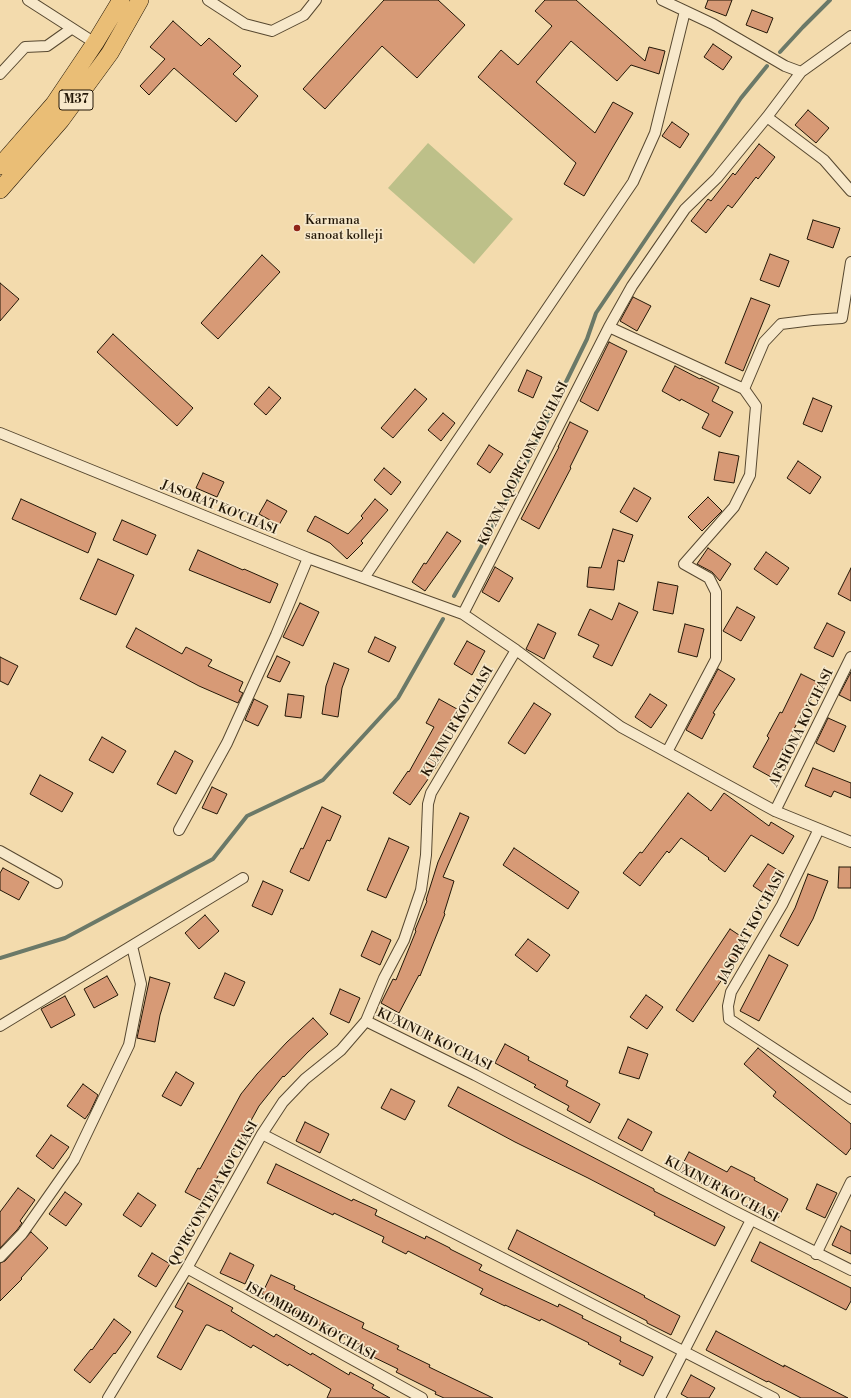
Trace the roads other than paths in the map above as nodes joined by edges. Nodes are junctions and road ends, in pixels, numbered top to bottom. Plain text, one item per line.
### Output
1 (28, 0) edge
2 (121, 0) edge
3 (140, 0) edge
4 (208, 0) edge
5 (316, 0) edge
6 (662, 0) edge
7 (685, 11) junction
8 (71, 28) junction
9 (851, 36) edge
10 (94, 44) junction
11 (801, 72) junction
12 (0, 74) edge
13 (767, 117) junction
14 (0, 166) edge
15 (0, 190) edge
16 (851, 190) edge
17 (851, 262) edge
18 (609, 327) junction
19 (744, 389) junction
20 (0, 433) edge
21 (308, 558) junction
22 (364, 578) junction
23 (463, 614) junction
24 (516, 650) junction
25 (851, 657) edge
26 (668, 752) junction
27 (775, 811) junction
28 (819, 829) junction
29 (179, 830) dead end
30 (851, 842) edge
31 (0, 851) edge
32 (242, 878) dead end
33 (57, 883) dead end
34 (132, 946) junction
35 (366, 1021) junction
36 (0, 1026) edge
37 (851, 1099) edge
38 (262, 1134) junction
39 (851, 1182) edge
40 (751, 1220) junction
41 (816, 1254) junction
42 (0, 1257) edge
43 (187, 1268) junction
44 (851, 1270) edge
45 (683, 1352) junction
46 (108, 1398) edge
47 (422, 1398) edge
48 (660, 1398) edge
49 (774, 1398) edge

1 - 8 street
2 - 10 highway, M37
3 - 15 highway, M37
4 - 5 street
6 - 7 street
7 - 11 street
7 - 22 street
8 - 10 street
8 - 12 street
9 - 11 street, KO'XNA QO'RG'ON KO'CHASI
10 - 14 highway, M37
11 - 13 street, KO'XNA QO'RG'ON KO'CHASI
13 - 16 street
13 - 18 street, KO'XNA QO'RG'ON KO'CHASI
17 - 19 street
18 - 19 street
18 - 23 street, KO'XNA QO'RG'ON KO'CHASI
19 - 26 street
20 - 21 street, JASORAT KO'CHASI
21 - 22 street, JASORAT KO'CHASI
21 - 29 street
22 - 23 street, JASORAT KO'CHASI
23 - 24 street, JASORAT KO'CHASI
24 - 26 street, JASORAT KO'CHASI
24 - 35 street, KUXINUR KO'CHASI
25 - 27 street, AFSHONA KO'CHASI
26 - 27 street, JASORAT KO'CHASI
27 - 28 street, JASORAT KO'CHASI
28 - 30 street, JASORAT KO'CHASI
28 - 37 street, JASORAT KO'CHASI
31 - 33 street
32 - 34 street
34 - 36 street
34 - 42 street
35 - 38 street, QO'RG'ONTEPA KO'CHASI
35 - 40 street, KUXINUR KO'CHASI
38 - 43 street, QO'RG'ONTEPA KO'CHASI
38 - 45 street
39 - 41 street
40 - 41 street, KUXINUR KO'CHASI
40 - 45 street
41 - 44 street, KUXINUR KO'CHASI
43 - 46 street, QO'RG'ONTEPA KO'CHASI
43 - 47 street, ISLOMBOBD KO'CHASI
45 - 48 street
45 - 49 street

